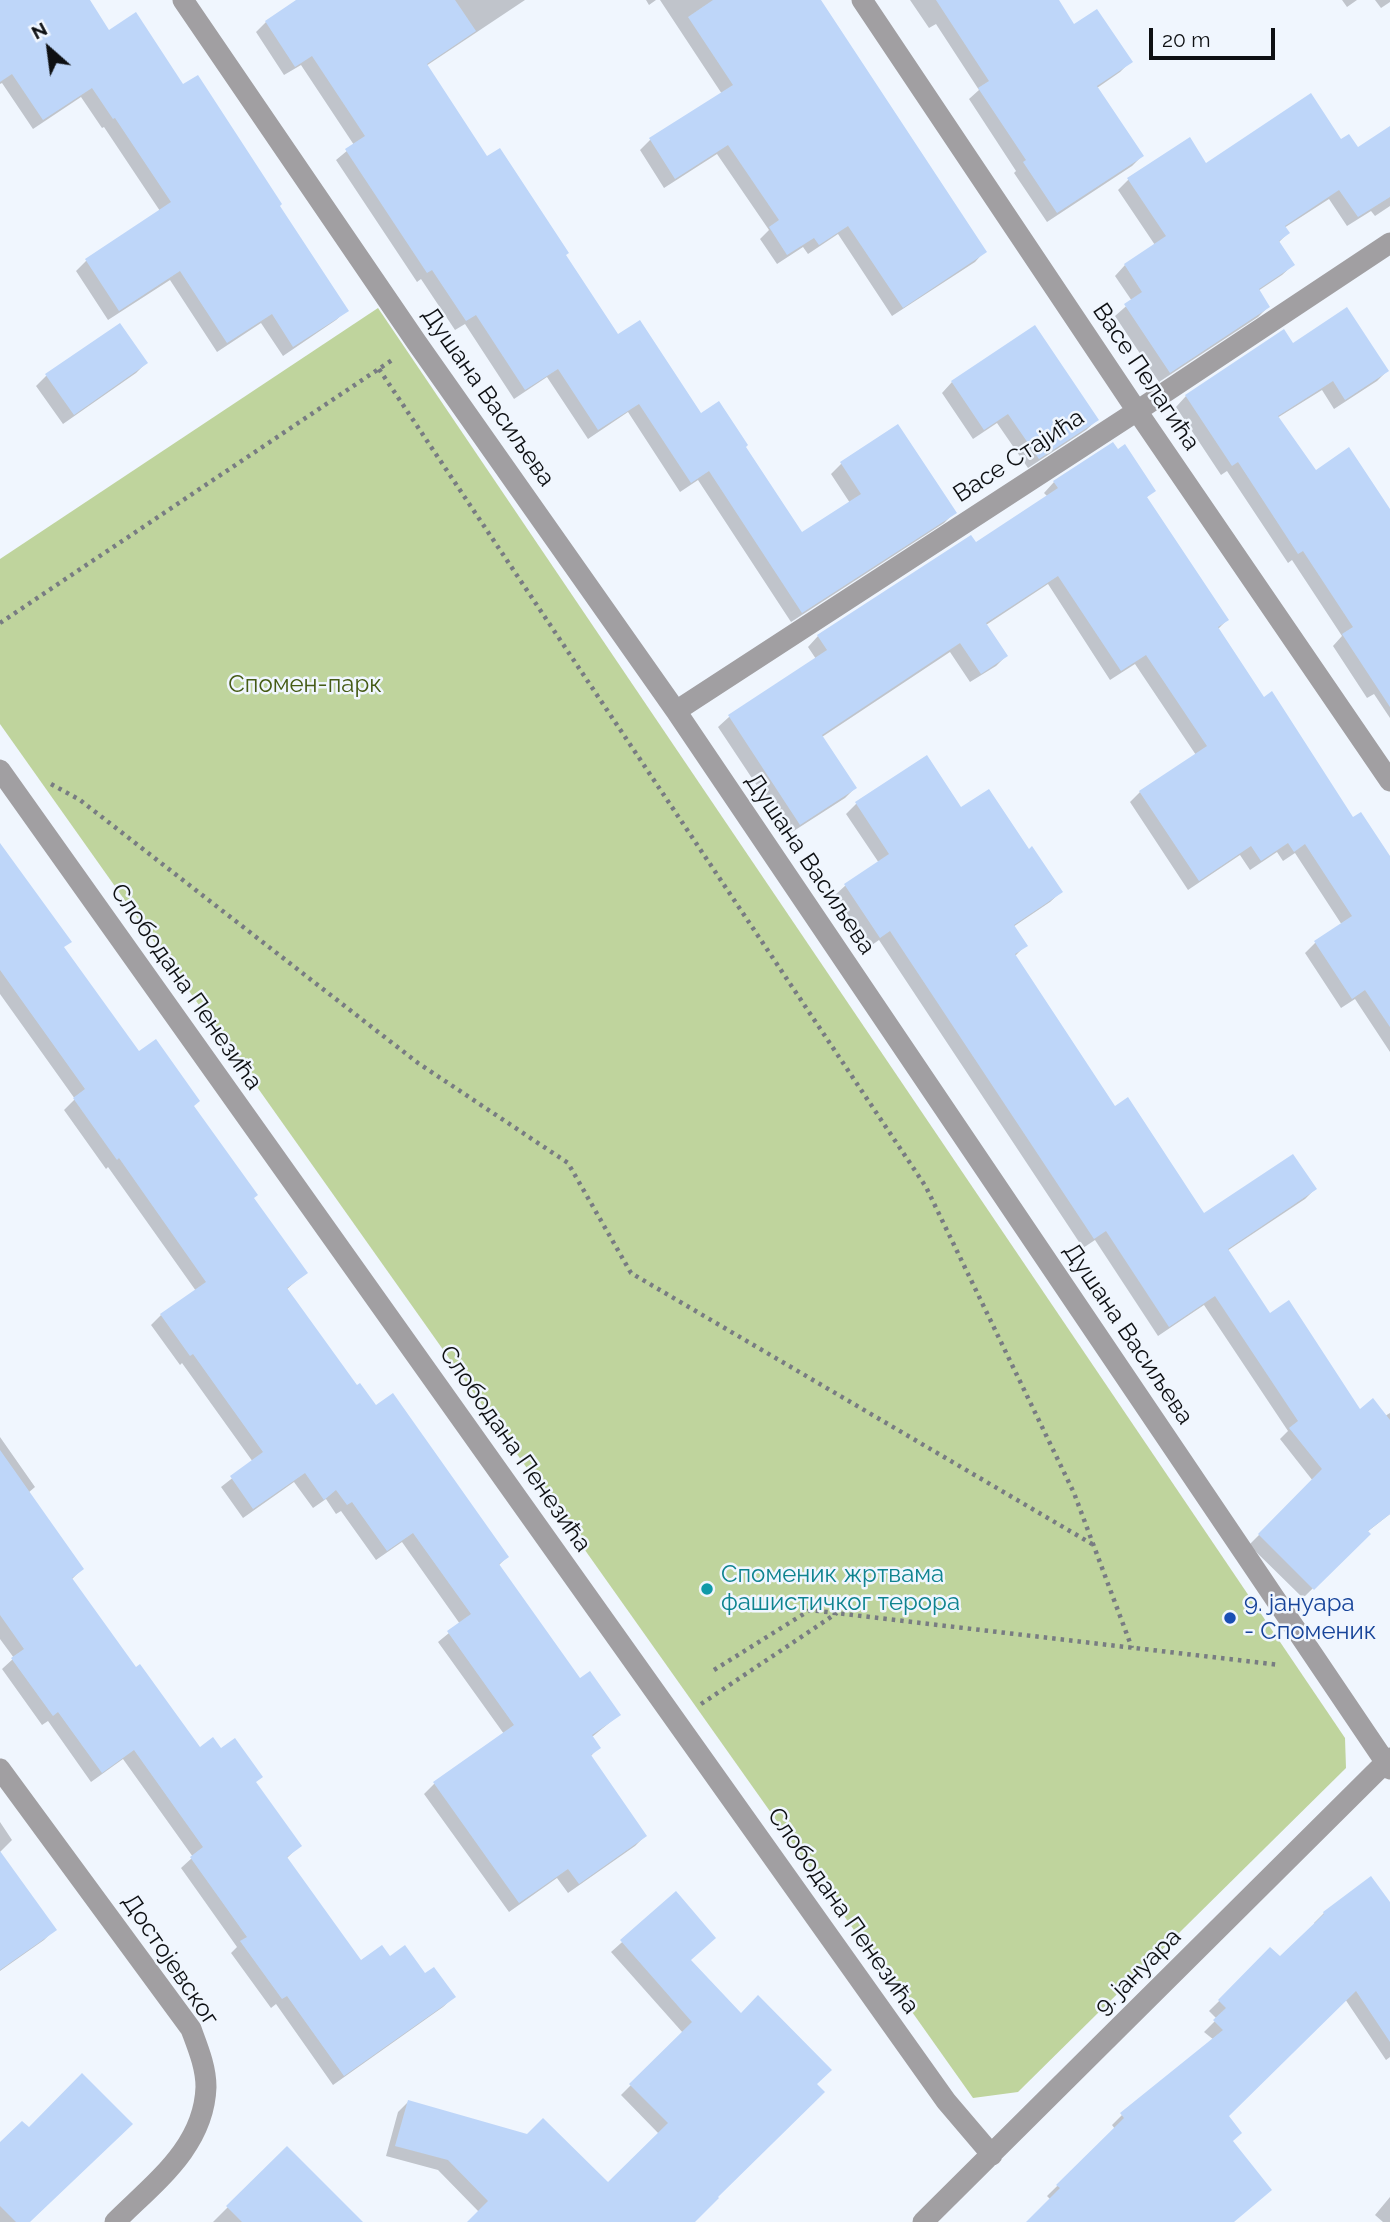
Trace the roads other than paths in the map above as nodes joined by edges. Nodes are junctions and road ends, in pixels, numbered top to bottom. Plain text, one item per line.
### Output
1 (183, 0) edge
2 (862, 0) edge
3 (1390, 243) edge
4 (1137, 411) junction
5 (676, 711) junction
6 (0, 770) edge
7 (1390, 781) edge
8 (1389, 1763) edge
9 (0, 1769) edge
10 (992, 2155) junction
11 (115, 2222) edge
12 (923, 2222) edge

1 - 5 street, Душана Васиљева
2 - 4 street, Васе Пелагића
3 - 4 street, Васе Стајића
4 - 5 street, Васе Стајића
4 - 7 street, Васе Пелагића
5 - 8 street, Душана Васиљева
6 - 10 street, Слободана Пенезића
8 - 10 street, 9. јануара
9 - 11 street, Достојевског
10 - 12 street, 9. јануара

